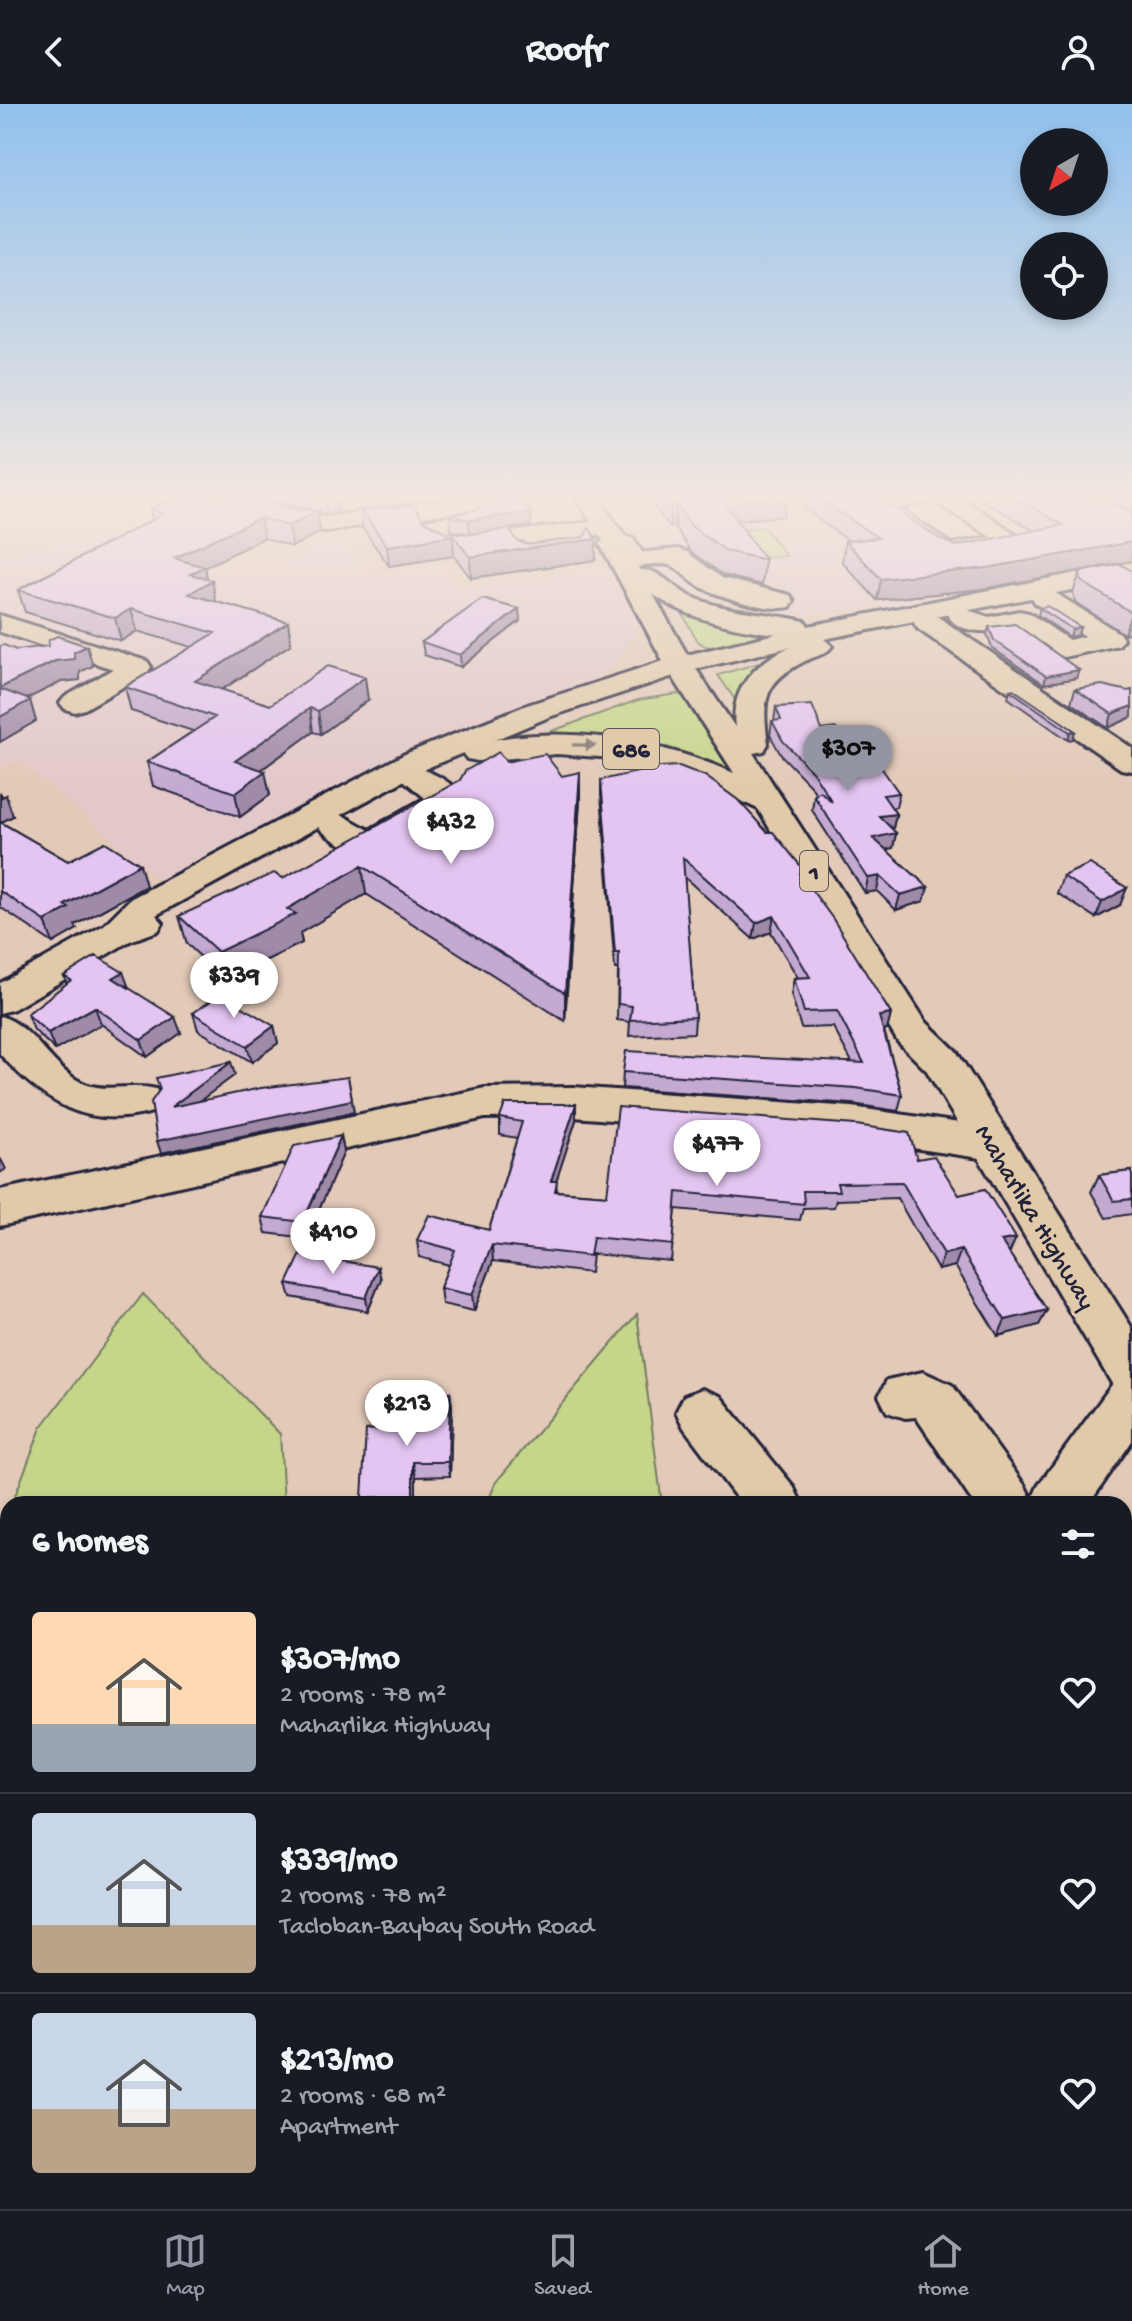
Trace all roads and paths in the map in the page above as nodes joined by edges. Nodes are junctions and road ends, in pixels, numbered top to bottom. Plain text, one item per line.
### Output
1 (643, 596) edge
2 (652, 596) edge
3 (672, 596) edge
4 (758, 596) edge
5 (1092, 596) edge
6 (781, 601) dead end
7 (648, 605) junction
8 (1069, 608) junction
9 (961, 616) junction
10 (0, 623) edge
11 (928, 623) junction
12 (853, 624) junction
13 (1042, 635) junction
14 (819, 645) junction
15 (694, 668) junction
16 (607, 687) junction
17 (1083, 689) edge
18 (1036, 697) junction
19 (75, 703) dead end
20 (753, 744) junction
21 (478, 752) junction
22 (1132, 762) edge
23 (772, 805) junction
24 (117, 933) junction
25 (0, 1000) edge
26 (0, 1029) edge
27 (942, 1061) junction
28 (141, 1100) dead end
29 (993, 1144) junction
30 (0, 1208) edge
31 (1132, 1372) edge
32 (905, 1396) dead end
33 (1132, 1398) edge
34 (702, 1412) dead end
35 (768, 1496) edge
36 (1000, 1496) edge
37 (1063, 1496) edge

1 - 7 main road, 686
2 - 15 main road, 686
3 - 12 main road
4 - 6 main road
5 - 8 main road, 1
7 - 15 main road, 686
7 - 16 main road, 686
8 - 9 main road, 1
8 - 12 main road, 1
8 - 13 main road
8 - 13 main road
9 - 11 main road, 1
9 - 13 main road
10 - 19 main road
11 - 14 main road, 1
11 - 18 main road
12 - 15 main road, 1
14 - 15 main road, 1
14 - 20 main road, 1
15 - 16 main road, 686
15 - 20 main road, Maharlika Highway / 1
15 - 21 main road, 686
15 - 23 main road, Maharlika Highway / 1
16 - 24 main road, 686
17 - 18 main road
18 - 22 main road
20 - 27 main road, Maharlika Highway / 1
21 -> 23 main road, 686
21 - 24 main road, 686
23 - 27 main road, Maharlika Highway / 1
24 - 25 main road, 686
26 - 28 main road
27 - 29 main road, Maharlika Highway / 1
29 - 30 main road
29 - 31 main road, Maharlika Highway / 1
32 - 36 main road
33 - 37 main road
34 - 35 main road

